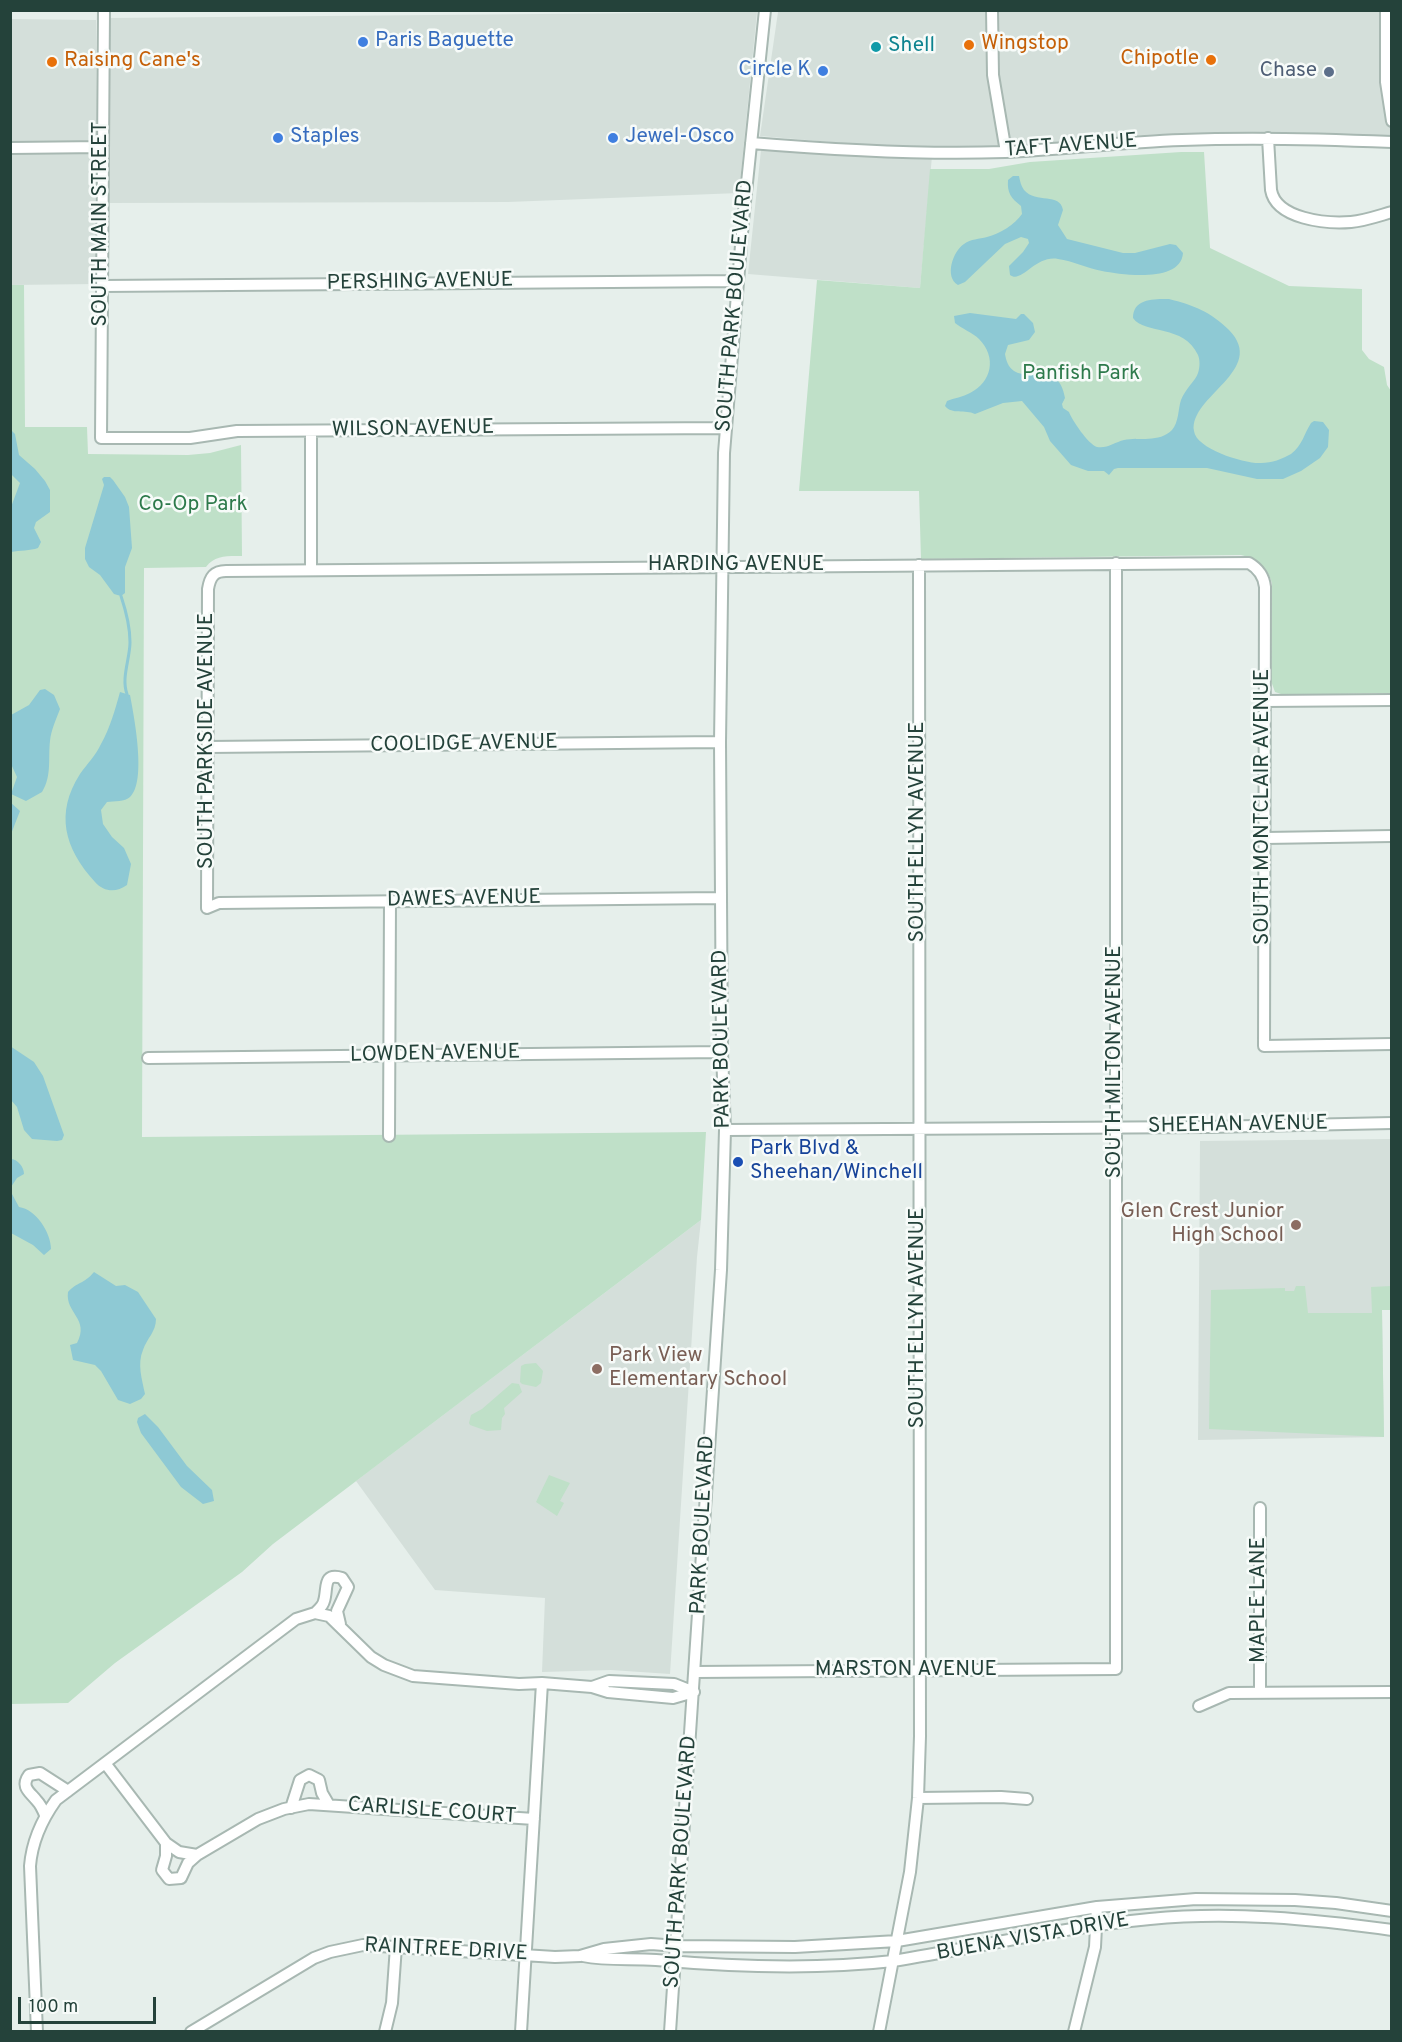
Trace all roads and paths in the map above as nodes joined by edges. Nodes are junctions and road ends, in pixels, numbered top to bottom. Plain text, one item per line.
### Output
1 (104, 10) edge
2 (765, 10) edge
3 (992, 10) edge
4 (1386, 10) edge
5 (1392, 121) edge
6 (1268, 138) junction
7 (1392, 142) edge
8 (751, 143) junction
9 (102, 147) junction
10 (10, 148) edge
11 (1006, 152) junction
12 (1392, 212) edge
13 (738, 280) junction
14 (102, 286) junction
15 (725, 428) junction
16 (311, 430) junction
17 (101, 438) joint
18 (1116, 563) junction
19 (919, 565) junction
20 (724, 566) junction
21 (311, 570) junction
22 (1258, 570) joint
23 (213, 576) joint
24 (1392, 700) edge
25 (1264, 702) junction
26 (720, 742) junction
27 (208, 747) junction
28 (1392, 836) edge
29 (1264, 837) junction
30 (721, 898) junction
31 (390, 901) junction
32 (207, 908) joint
33 (1392, 1044) edge
34 (722, 1052) junction
35 (390, 1055) junction
36 (148, 1058) dead end
37 (1392, 1123) edge
38 (1116, 1127) junction
39 (725, 1130) junction
40 (920, 1130) junction
41 (390, 1136) dead end
42 (1260, 1508) dead end
43 (315, 1613) junction
44 (340, 1624) junction
45 (1116, 1669) joint
46 (695, 1672) junction
47 (919, 1672) junction
48 (542, 1683) junction
49 (694, 1692) junction
50 (1392, 1692) edge
51 (1260, 1693) junction
52 (1199, 1706) dead end
53 (105, 1763) junction
54 (68, 1791) junction
55 (918, 1798) junction
56 (1027, 1799) dead end
57 (329, 1805) junction
58 (291, 1808) junction
59 (45, 1815) junction
60 (534, 1819) junction
61 (165, 1843) junction
62 (197, 1855) junction
63 (1097, 1907) junction
64 (1392, 1911) edge
65 (1097, 1926) junction
66 (1392, 1930) edge
67 (897, 1941) junction
68 (396, 1946) junction
69 (677, 1946) junction
70 (526, 1955) junction
71 (580, 1956) junction
72 (893, 1961) junction
73 (675, 1963) junction
74 (37, 2031) edge
75 (191, 2031) edge
76 (385, 2031) edge
77 (521, 2031) edge
78 (670, 2031) edge
79 (879, 2031) edge
80 (1074, 2031) edge

1 - 9 street, SOUTH MAIN STREET
2 - 8 street, SOUTH PARK BOULEVARD
3 - 11 street
4 - 5 street
6 - 7 street, TAFT AVENUE
6 - 11 street, TAFT AVENUE
6 - 12 street
8 - 11 street, TAFT AVENUE
8 - 13 street, SOUTH PARK BOULEVARD
9 - 10 street
9 - 14 street, SOUTH MAIN STREET
13 - 14 street, PERSHING AVENUE
13 - 15 street, SOUTH PARK BOULEVARD
14 - 17 street, SOUTH MAIN STREET
15 - 16 street, WILSON AVENUE
15 - 20 street, SOUTH PARK BOULEVARD
16 - 17 street, WILSON AVENUE
16 - 21 street
18 - 19 street, HARDING AVENUE
18 - 22 street, HARDING AVENUE
18 - 38 street, SOUTH MILTON AVENUE
19 - 20 street, HARDING AVENUE
19 - 40 street, SOUTH ELLYN AVENUE
20 - 21 street, HARDING AVENUE
20 - 26 street, PARK BOULEVARD
21 - 23 street, HARDING AVENUE
22 - 25 street, SOUTH MONTCLAIR AVENUE
23 - 27 street, SOUTH PARKSIDE AVENUE
24 - 25 street
25 - 29 street, SOUTH MONTCLAIR AVENUE
26 - 27 street, COOLIDGE AVENUE
26 - 30 street, PARK BOULEVARD
27 - 32 street, SOUTH PARKSIDE AVENUE
28 - 29 street
29 - 33 street, SOUTH MONTCLAIR AVENUE
30 - 31 street, DAWES AVENUE
30 - 34 street, PARK BOULEVARD
31 - 32 street, DAWES AVENUE
31 - 35 street
34 - 35 street, LOWDEN AVENUE
34 - 39 street, PARK BOULEVARD
35 - 36 street, LOWDEN AVENUE
35 - 41 street
37 - 38 street, SHEEHAN AVENUE
38 - 40 street, SHEEHAN AVENUE
38 - 45 street, SOUTH MILTON AVENUE
39 - 40 street, SHEEHAN AVENUE
39 - 46 street, PARK BOULEVARD
40 - 47 street, SOUTH ELLYN AVENUE
42 - 51 street, MAPLE LANE
43 - 44 street
43 - 44 street
43 - 53 street
44 - 48 street
45 - 47 street, MARSTON AVENUE
46 - 47 street, MARSTON AVENUE
46 - 49 street, PARK BOULEVARD
47 - 55 street, SOUTH ELLYN AVENUE
48 - 49 street
48 - 60 street
49 - 69 street, SOUTH PARK BOULEVARD
50 - 51 street
51 - 52 street
53 - 54 street
53 - 61 street
54 - 59 street
54 - 59 street
55 - 56 street
55 - 67 street, SOUTH ELLYN AVENUE
57 - 58 street, CARLISLE COURT
57 - 58 street, CARLISLE COURT
57 - 60 street, CARLISLE COURT
58 - 62 street, CARLISLE COURT
59 - 74 street
60 - 70 street
61 - 62 street
61 - 62 street, CARLISLE COURT
63 - 64 street, BUENA VISTA DRIVE
63 - 65 street
63 - 67 street, BUENA VISTA DRIVE
65 - 66 street, BUENA VISTA DRIVE
65 - 72 street, BUENA VISTA DRIVE
65 - 80 street
67 - 69 street, BUENA VISTA DRIVE
67 - 72 street, SOUTH ELLYN AVENUE
68 - 70 street, RAINTREE DRIVE
68 - 75 street, RAINTREE DRIVE
68 - 76 street
69 - 71 street, RAINTREE DRIVE
69 - 73 street, SOUTH PARK BOULEVARD
70 - 71 street, RAINTREE DRIVE
70 - 77 street
71 - 73 street, RAINTREE DRIVE
72 - 73 street, BUENA VISTA DRIVE
72 - 79 street, SOUTH ELLYN AVENUE
73 - 78 street, SOUTH PARK BOULEVARD

